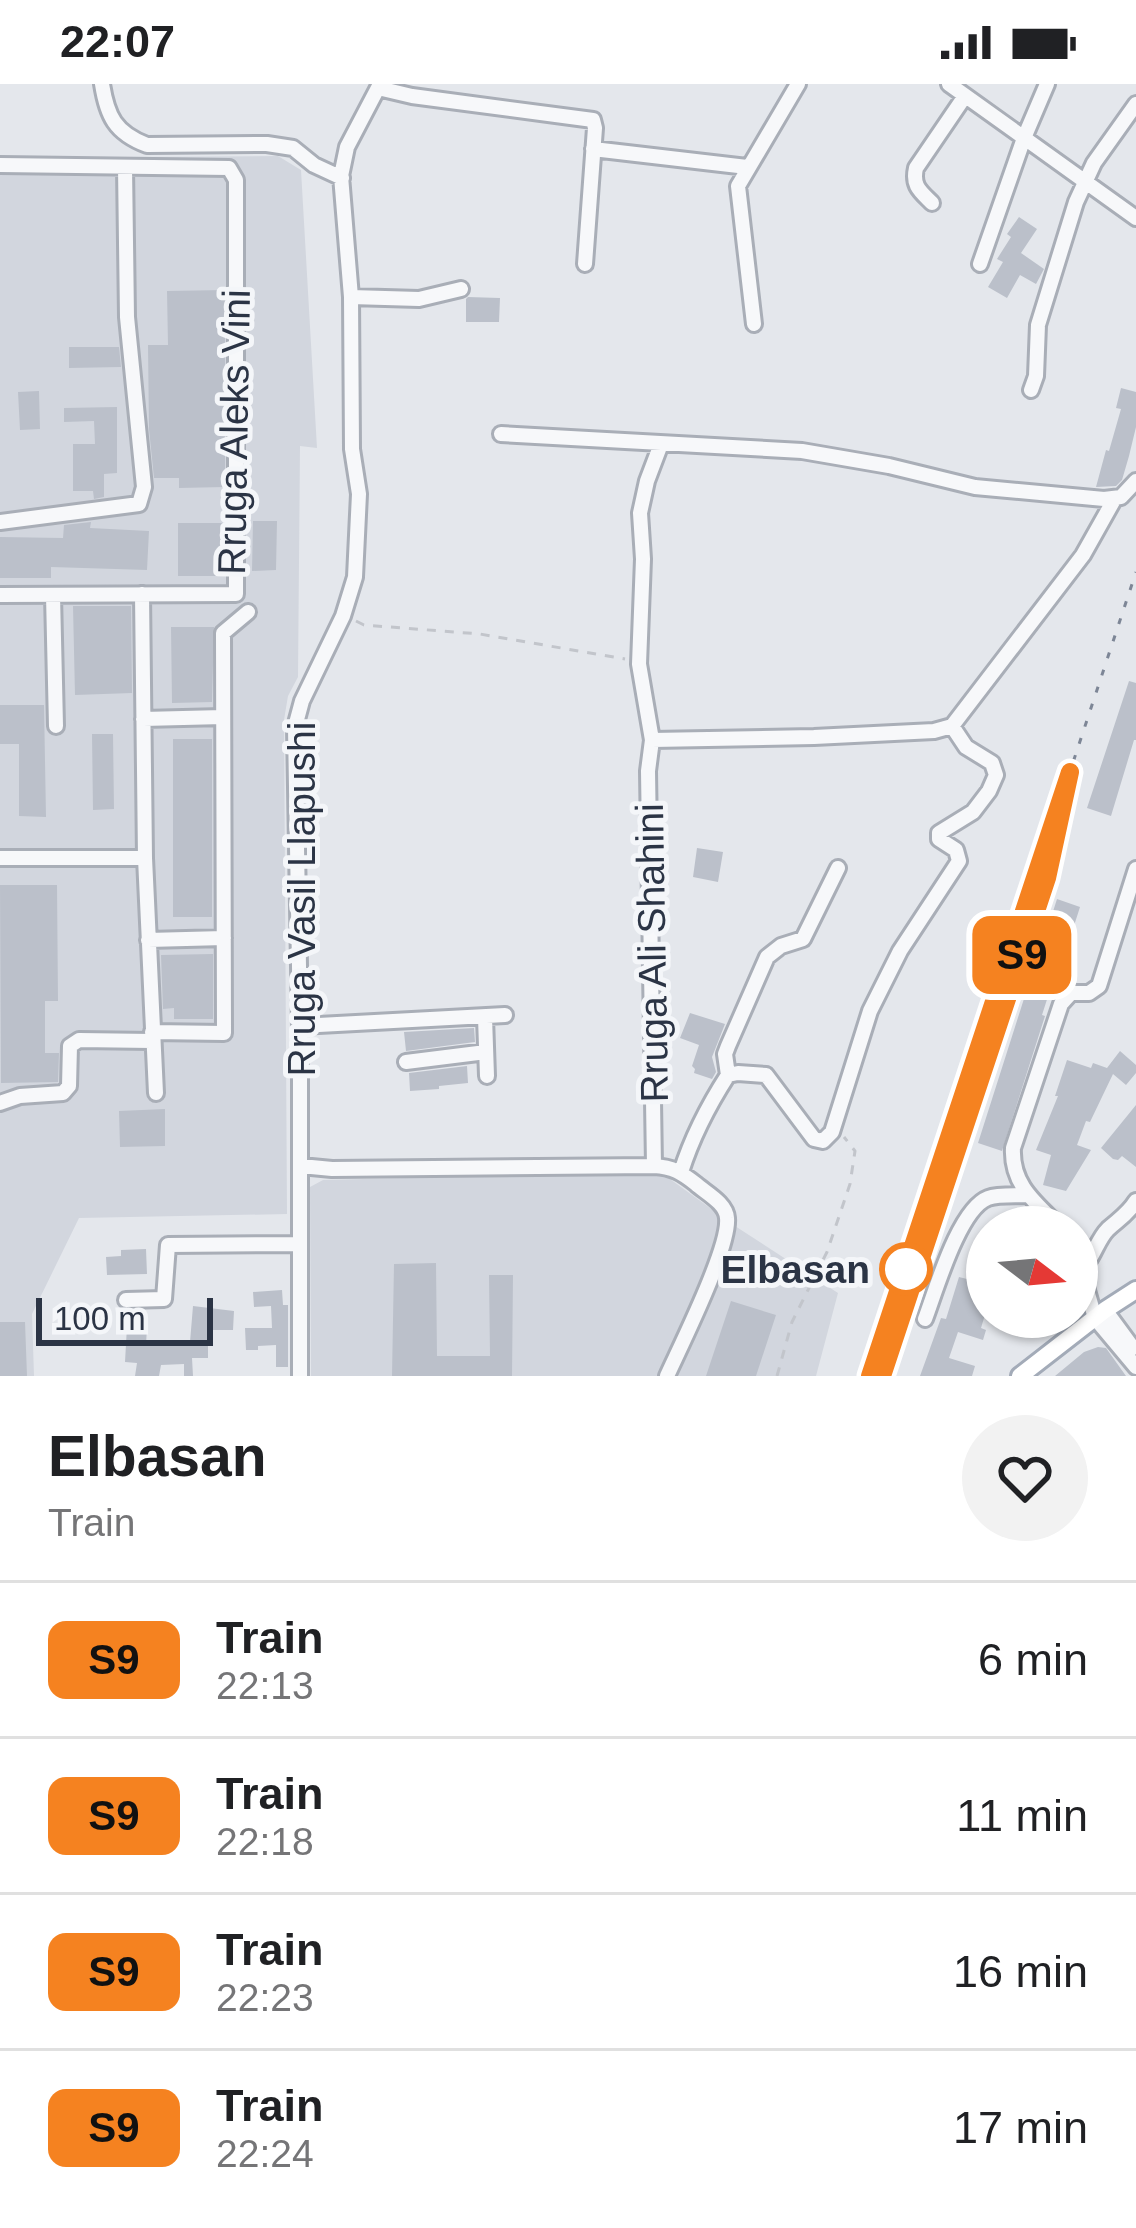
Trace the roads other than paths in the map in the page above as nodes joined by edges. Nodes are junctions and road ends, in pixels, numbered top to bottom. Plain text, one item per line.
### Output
1 (102, 84) edge
2 (798, 84) edge
3 (950, 84) edge
4 (1047, 84) edge
5 (379, 86) edge
6 (965, 96) junction
7 (1136, 104) edge
8 (1024, 139) junction
9 (593, 149) junction
10 (0, 165) edge
11 (125, 166) junction
12 (747, 167) junction
13 (343, 178) junction
14 (1084, 181) junction
15 (932, 203) dead end
16 (1136, 218) edge
17 (980, 263) dead end
18 (585, 264) dead end
19 (461, 289) dead end
20 (351, 297) junction
21 (754, 324) dead end
22 (1031, 390) dead end
23 (501, 434) dead end
24 (662, 444) junction
25 (1136, 481) edge
26 (1115, 498) junction
27 (0, 522) edge
28 (142, 594) junction
29 (0, 595) edge
30 (53, 595) junction
31 (248, 612) dead end
32 (223, 717) junction
33 (143, 719) junction
34 (56, 726) dead end
35 (952, 726) junction
36 (652, 740) junction
37 (0, 858) edge
38 (145, 858) junction
39 (838, 868) dead end
40 (1135, 875) edge
41 (224, 938) junction
42 (148, 940) junction
43 (506, 1015) dead end
44 (484, 1017) junction
45 (300, 1026) junction
46 (152, 1037) junction
47 (486, 1052) junction
48 (406, 1062) dead end
49 (487, 1076) dead end
50 (728, 1076) junction
51 (156, 1094) dead end
52 (0, 1103) edge
53 (301, 1166) junction
54 (654, 1166) junction
55 (681, 1172) junction
56 (1028, 1195) junction
57 (1136, 1201) edge
58 (1039, 1206) edge
59 (300, 1244) junction
60 (1098, 1246) edge
61 (1136, 1290) edge
62 (125, 1300) dead end
63 (1098, 1309) edge
64 (1100, 1314) junction
65 (925, 1319) dead end
66 (1136, 1352) edge
67 (1136, 1367) edge
68 (300, 1376) edge
69 (667, 1376) edge
70 (1020, 1376) edge

1 - 13 street
2 - 12 street
3 - 6 street
4 - 8 street
5 - 9 street
5 - 13 street, Rruga Vasil Llapushi
6 - 8 street
6 - 15 street
7 - 14 street
8 - 14 street
8 - 17 street
9 - 12 street
9 - 18 street
10 - 11 street
11 - 27 street
11 - 28 street, Rruga Aleks Vini
12 - 21 street
13 - 20 street, Rruga Vasil Llapushi
14 - 16 street
14 - 22 street
19 - 20 street
20 - 45 street, Rruga Vasil Llapushi
23 - 24 street
24 - 26 street
24 - 36 street, Rruga Ali Shahini
25 - 26 street
26 - 35 street
28 - 30 street, Rruga Aleks Vini
28 - 33 street
29 - 30 street, Rruga Aleks Vini
30 - 34 street
31 - 32 street
32 - 33 street
32 - 41 street
33 - 38 street
35 - 36 street
35 - 50 street
36 - 54 street, Rruga Ali Shahini
37 - 38 street
38 - 42 street
39 - 50 street
40 - 56 street
41 - 42 street
41 - 46 street
42 - 46 street
43 - 44 street
44 - 45 street
44 - 47 street
45 - 53 street, Rruga Vasil Llapushi
46 - 51 street
46 - 52 street
47 - 48 street
47 - 49 street
50 - 55 street
53 - 54 street
53 - 59 street, Rruga Vasil Llapushi
54 - 55 street
55 - 69 street
56 - 58 street
56 - 65 street
57 - 60 street
59 - 62 street
59 - 68 street, Rruga Vasil Llapushi
61 - 64 main road
63 - 64 street
64 - 66 street
64 - 67 street
64 - 70 main road

